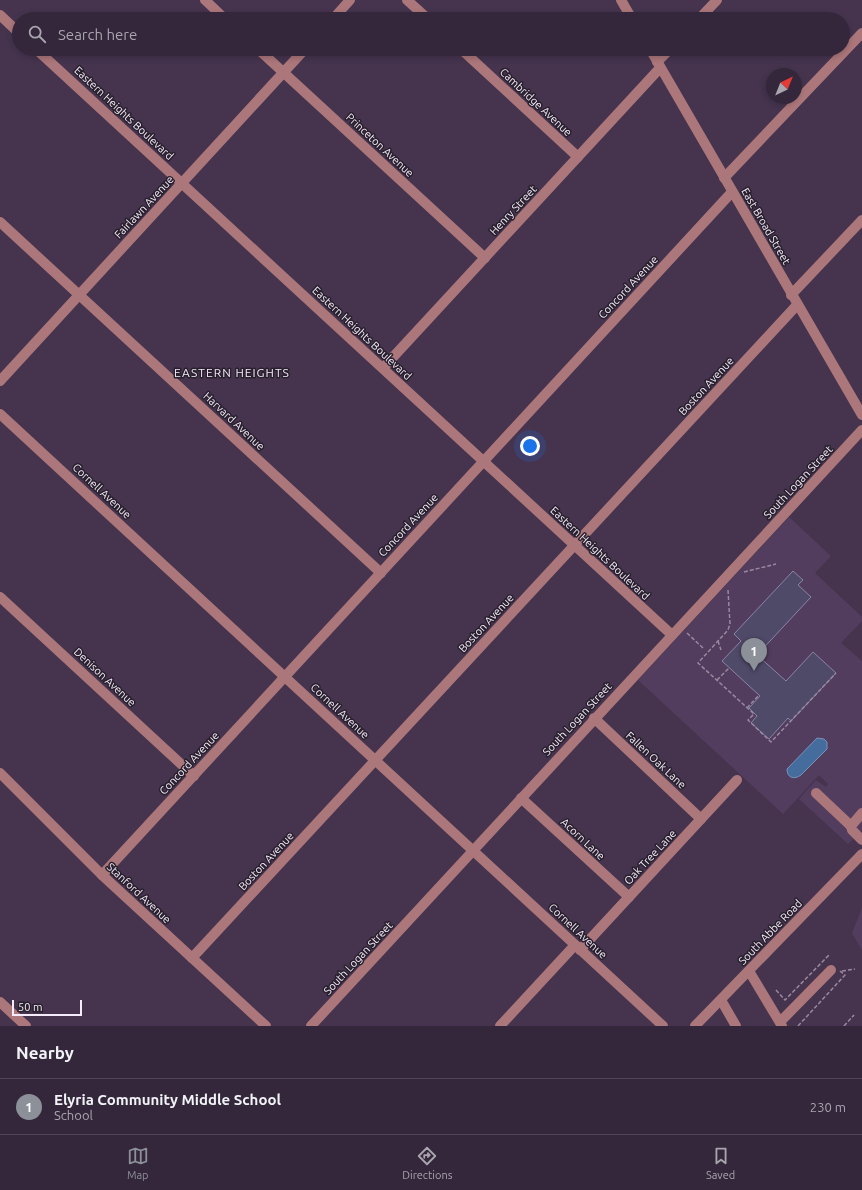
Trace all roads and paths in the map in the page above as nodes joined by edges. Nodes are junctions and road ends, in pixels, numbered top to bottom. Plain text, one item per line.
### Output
1 (205, 0) edge
2 (350, 0) edge
3 (407, 0) edge
4 (621, 0) edge
5 (717, 0) edge
6 (218, 12) edge
7 (339, 12) edge
8 (420, 12) edge
9 (628, 12) edge
10 (706, 12) edge
11 (0, 15) edge
12 (12, 26) edge
13 (862, 33) edge
14 (850, 46) edge
15 (44, 56) edge
16 (266, 56) edge
17 (299, 56) edge
18 (468, 56) edge
19 (654, 56) edge
20 (665, 56) edge
21 (840, 56) edge
22 (659, 65) junction
23 (284, 72) junction
24 (578, 157) junction
25 (724, 178) junction
26 (182, 183) junction
27 (732, 192) junction
28 (862, 220) edge
29 (0, 222) edge
30 (485, 258) junction
31 (79, 295) junction
32 (791, 295) junction
33 (797, 305) junction
34 (383, 368) junction
35 (0, 381) edge
36 (0, 414) edge
37 (862, 415) edge
38 (862, 430) edge
39 (484, 461) junction
40 (575, 545) junction
41 (776, 564) dead end
42 (742, 572) dead end
43 (381, 573) junction
44 (728, 588) dead end
45 (0, 597) edge
46 (687, 633) dead end
47 (672, 635) junction
48 (718, 642) junction
49 (703, 648) dead end
50 (721, 650) dead end
51 (729, 668) dead end
52 (836, 673) dead end
53 (285, 676) junction
54 (717, 680) junction
55 (759, 695) dead end
56 (747, 708) junction
57 (594, 718) junction
58 (376, 760) junction
59 (0, 773) edge
60 (194, 776) junction
61 (737, 780) dead end
62 (816, 793) dead end
63 (521, 798) junction
64 (862, 813) edge
65 (701, 819) junction
66 (852, 826) junction
67 (862, 840) edge
68 (473, 850) junction
69 (862, 854) edge
70 (102, 875) junction
71 (629, 897) junction
72 (578, 947) junction
73 (829, 955) dead end
74 (192, 958) junction
75 (855, 969) dead end
76 (749, 971) junction
77 (836, 971) joint
78 (845, 975) dead end
79 (776, 990) dead end
80 (721, 1000) junction
81 (0, 1002) edge
82 (854, 1015) dead end
83 (700, 1024) edge
84 (781, 1024) edge
85 (26, 1026) edge
86 (266, 1026) edge
87 (311, 1026) edge
88 (500, 1026) edge
89 (663, 1026) edge
90 (736, 1026) edge
91 (798, 1026) edge
92 (844, 1026) edge

1 - 6 street
2 - 7 street
3 - 8 street
4 - 9 street
5 - 10 street
11 - 12 street
13 - 14 street
15 - 26 street, Eastern Heights Boulevard
16 - 23 street, Princeton Avenue
17 - 23 street, Fairlawn Avenue
18 - 24 street, Cambridge Avenue
19 - 22 street, East Broad Street
20 - 22 street, Henry Street
21 - 25 street
22 - 24 street, Henry Street
22 - 25 street, East Broad Street
23 - 26 street, Fairlawn Avenue
23 - 30 street, Princeton Avenue
24 - 30 street, Henry Street
25 - 27 street, East Broad Street
26 - 31 street, Fairlawn Avenue
26 - 34 street, Eastern Heights Boulevard
27 - 32 street, East Broad Street
27 - 39 street, Concord Avenue
28 - 32 street
29 - 31 street, Harvard Avenue
30 - 34 street, Henry Street
31 - 35 street, Fairlawn Avenue
31 - 43 street, Harvard Avenue
32 - 33 street, East Broad Street
33 - 37 street, East Broad Street
33 - 40 street, Boston Avenue
34 - 39 street, Eastern Heights Boulevard
36 - 53 street, Cornell Avenue
38 - 47 street, South Logan Street
39 - 40 street, Eastern Heights Boulevard
39 - 43 street, Concord Avenue
40 - 47 street, Eastern Heights Boulevard
40 - 58 street, Boston Avenue
41 - 42 path
43 - 53 street, Concord Avenue
44 - 48 path
45 - 60 street, Denison Avenue
46 - 49 path
47 - 57 street, South Logan Street
48 - 50 path
48 - 54 path
51 - 54 path
52 - 56 path
53 - 58 street, Cornell Avenue
53 - 60 street, Concord Avenue
54 - 56 path
55 - 56 path
57 - 63 street, South Logan Street
57 - 65 street, Fallen Oak Lane
58 - 68 street, Cornell Avenue
58 - 74 street, Boston Avenue
59 - 70 street, Stanford Avenue
60 - 70 street, Concord Avenue
61 - 65 street, Oak Tree Lane
62 - 66 street
63 - 68 street, South Logan Street
63 - 71 street, Acorn Lane
64 - 66 street
65 - 71 street, Oak Tree Lane
66 - 67 street
68 - 72 street, Cornell Avenue
68 - 87 street, South Logan Street
69 - 76 street, South Abbe Road
70 - 74 street, Stanford Avenue
71 - 72 street, Oak Tree Lane
72 - 88 street, Oak Tree Lane
72 - 89 street, Cornell Avenue
73 - 79 path
74 - 86 street, Stanford Avenue
75 - 77 path
76 - 80 street, South Abbe Road
76 - 84 street
77 - 84 street
78 - 91 path
80 - 83 street, South Abbe Road
80 - 90 street
81 - 85 street
82 - 92 path

